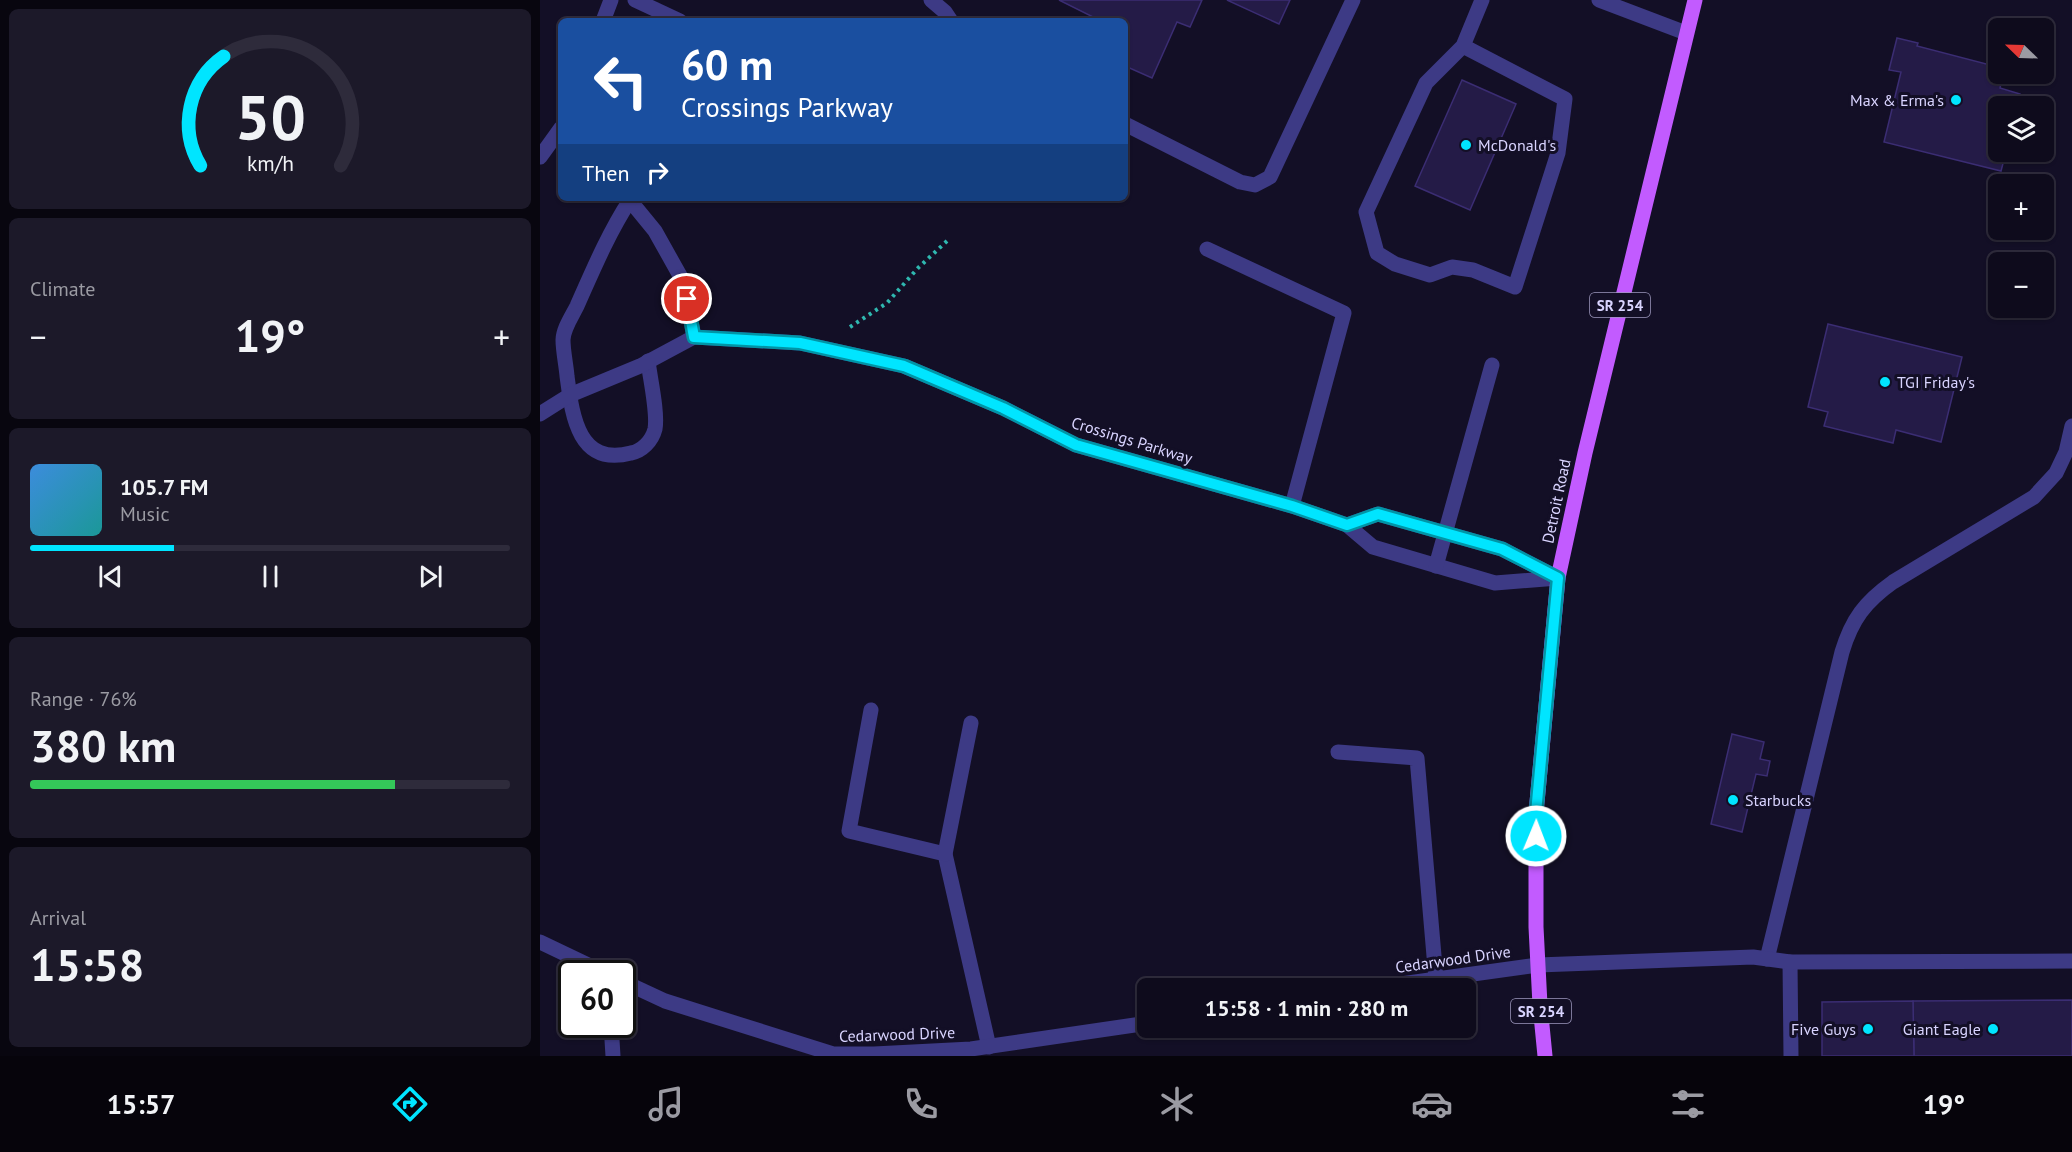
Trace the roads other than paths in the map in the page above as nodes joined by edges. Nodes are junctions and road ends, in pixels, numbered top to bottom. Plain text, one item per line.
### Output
1 (611, 0) edge
2 (635, 0) edge
3 (931, 0) edge
4 (1353, 0) edge
5 (1482, 0) edge
6 (1599, 0) edge
7 (1695, 0) edge
8 (604, 18) edge
9 (674, 18) edge
10 (949, 18) edge
11 (1686, 33) junction
12 (1463, 46) junction
13 (1128, 126) edge
14 (558, 132) edge
15 (540, 157) edge
16 (628, 201) edge
17 (631, 201) edge
18 (1208, 249) dead end
19 (694, 337) junction
20 (648, 361) junction
21 (1492, 365) dead end
22 (570, 395) junction
23 (540, 414) edge
24 (2072, 426) edge
25 (1292, 506) junction
26 (1347, 525) junction
27 (1445, 533) junction
28 (1436, 566) junction
29 (1558, 578) junction
30 (871, 710) dead end
31 (971, 723) dead end
32 (1338, 752) dead end
33 (945, 854) junction
34 (540, 942) edge
35 (1767, 959) junction
36 (579, 960) edge
37 (2072, 961) edge
38 (1790, 962) junction
39 (1538, 965) junction
40 (1436, 978) edge
41 (1443, 978) edge
42 (636, 987) edge
43 (1137, 1025) edge
44 (612, 1038) edge
45 (989, 1047) junction
46 (833, 1055) edge
47 (613, 1056) edge
48 (1545, 1056) edge
49 (1791, 1056) edge

1 - 8 street
2 - 9 street
3 - 10 street
4 - 13 street
5 - 12 street
6 - 11 street
7 - 11 main road, Detroit Road / SR 254
11 - 29 main road, Detroit Road / SR 254
12 - 12 street
14 - 15 street
16 - 22 street
17 - 19 street
18 - 25 street
19 - 20 street
19 - 25 street, Crossings Parkway
20 - 22 street
20 - 22 street
21 - 27 street
22 - 23 street
24 - 35 street
25 - 26 street, Crossings Parkway
26 - 27 street
26 - 28 street, Crossings Parkway
27 - 28 street
27 - 29 street
28 - 29 street, Crossings Parkway
29 - 39 main road, Detroit Road / SR 254
30 - 33 street
31 - 33 street
32 - 40 street
33 - 45 street
34 - 36 street
35 - 38 street, Cedarwood Drive
35 - 39 street, Cedarwood Drive
37 - 38 street, Cedarwood Drive
38 - 49 street
39 - 41 street, Cedarwood Drive
39 - 48 main road, Detroit Road / SR 254
42 - 46 street, Cedarwood Drive
43 - 45 street, Cedarwood Drive
44 - 47 street
45 - 46 street, Cedarwood Drive

